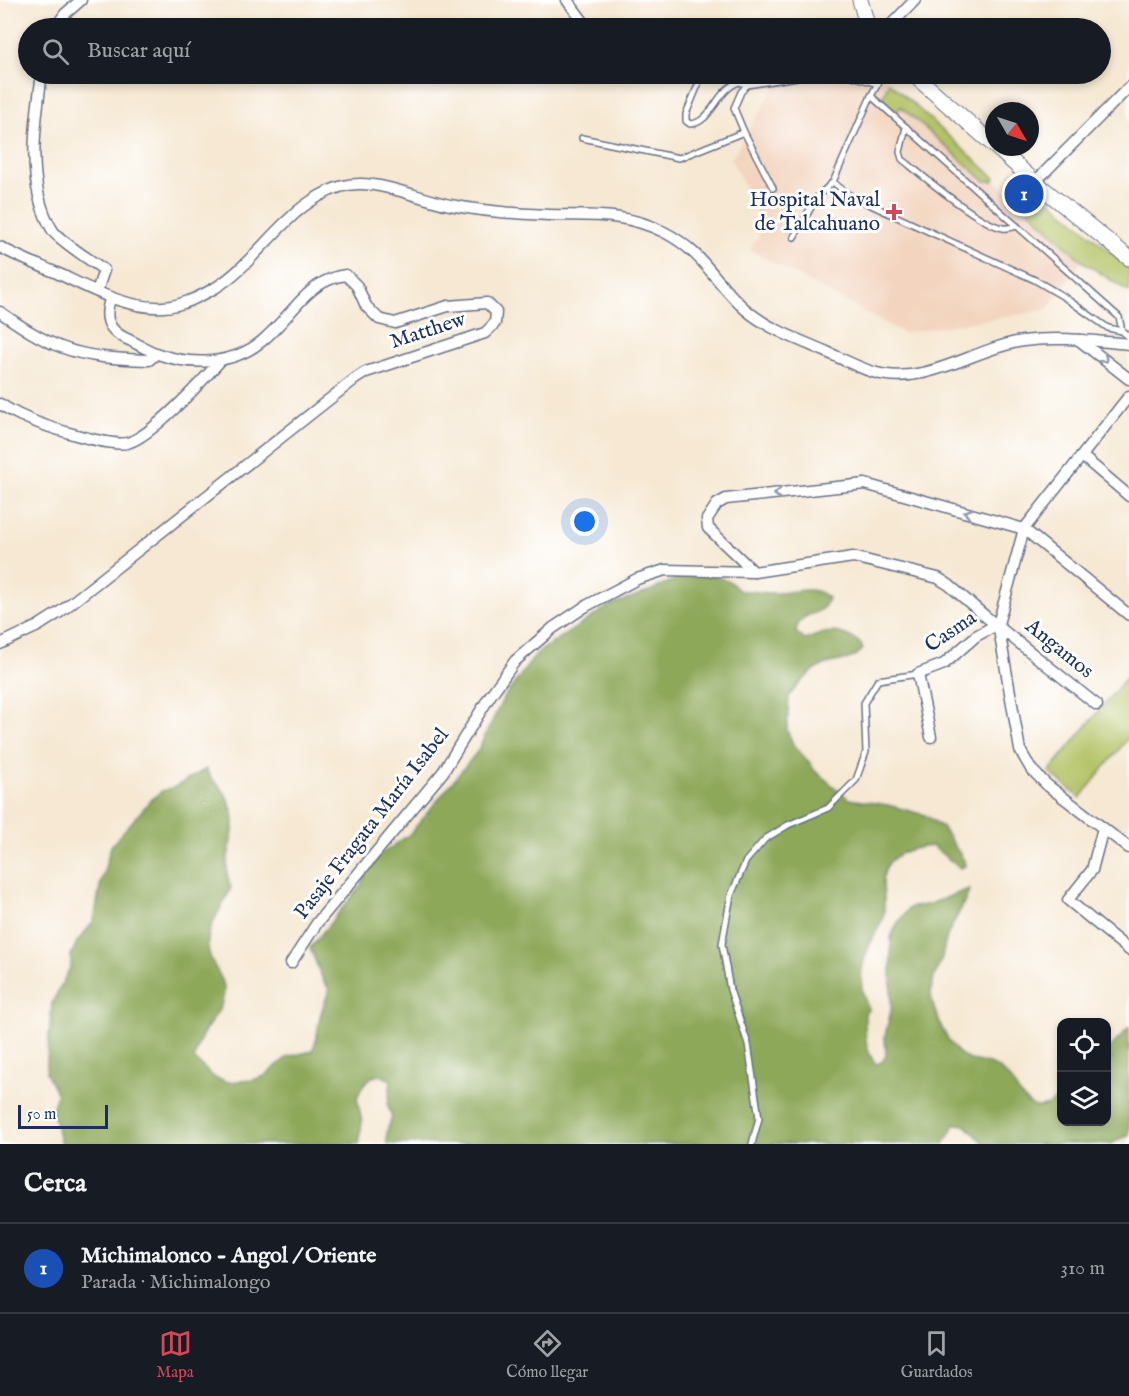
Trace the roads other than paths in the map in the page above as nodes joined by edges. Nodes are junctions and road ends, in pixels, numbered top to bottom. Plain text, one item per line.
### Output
1 (81, 0) edge
2 (567, 0) edge
3 (860, 0) edge
4 (915, 0) edge
5 (62, 18) edge
6 (580, 18) edge
7 (865, 18) edge
8 (898, 18) edge
9 (41, 84) edge
10 (731, 84) edge
11 (743, 84) edge
12 (759, 84) edge
13 (878, 84) edge
14 (924, 84) edge
15 (698, 86) dead end
16 (747, 86) junction
17 (1129, 87) edge
18 (871, 96) junction
19 (906, 127) junction
20 (744, 132) junction
21 (985, 137) edge
22 (582, 138) dead end
23 (1006, 156) edge
24 (833, 182) junction
25 (1035, 182) junction
26 (773, 188) dead end
27 (1017, 226) junction
28 (794, 237) dead end
29 (0, 248) edge
30 (1129, 258) edge
31 (97, 291) junction
32 (111, 297) junction
33 (0, 312) edge
34 (1122, 331) junction
35 (1129, 337) edge
36 (1079, 339) junction
37 (1129, 344) edge
38 (156, 354) junction
39 (221, 360) junction
40 (1129, 379) edge
41 (1129, 396) edge
42 (0, 404) edge
43 (1082, 456) junction
44 (1129, 496) edge
45 (1024, 529) junction
46 (754, 572) junction
47 (1129, 615) edge
48 (998, 624) junction
49 (0, 644) edge
50 (918, 674) junction
51 (1097, 705) dead end
52 (931, 737) dead end
53 (1102, 828) junction
54 (1129, 848) edge
55 (1129, 950) edge
56 (291, 963) dead end
57 (752, 1144) edge

1 - 5 street
2 - 6 street
3 - 7 main road
4 - 8 street
9 - 31 street
10 - 15 lane
11 - 16 lane
12 - 16 lane
13 - 18 lane
14 - 21 main road
16 - 20 lane
17 - 25 street
18 - 19 lane
18 - 24 lane
19 - 27 lane
19 - 27 lane
20 - 22 lane
20 - 26 lane
23 - 25 main road
24 - 28 lane
24 - 34 lane
25 - 30 main road
27 - 34 lane
29 - 31 street
31 - 32 street
32 - 36 street
32 - 38 street, Matthew
33 - 38 street
34 - 35 lane
36 - 37 street
36 -> 40 street
38 - 39 street, Matthew
39 - 42 street
39 - 49 street, Matthew
41 - 43 street
43 - 44 street
43 - 45 street
45 -> 46 street
45 - 47 street
45 - 48 street
46 - 48 street, Pasaje Fragata María Isabel
46 - 56 street, Pasaje Fragata María Isabel
48 - 50 street, Casma
48 - 51 street, Angamos
48 - 53 street
50 - 52 street, Casma
50 - 57 lane
53 - 54 street
53 - 55 street

